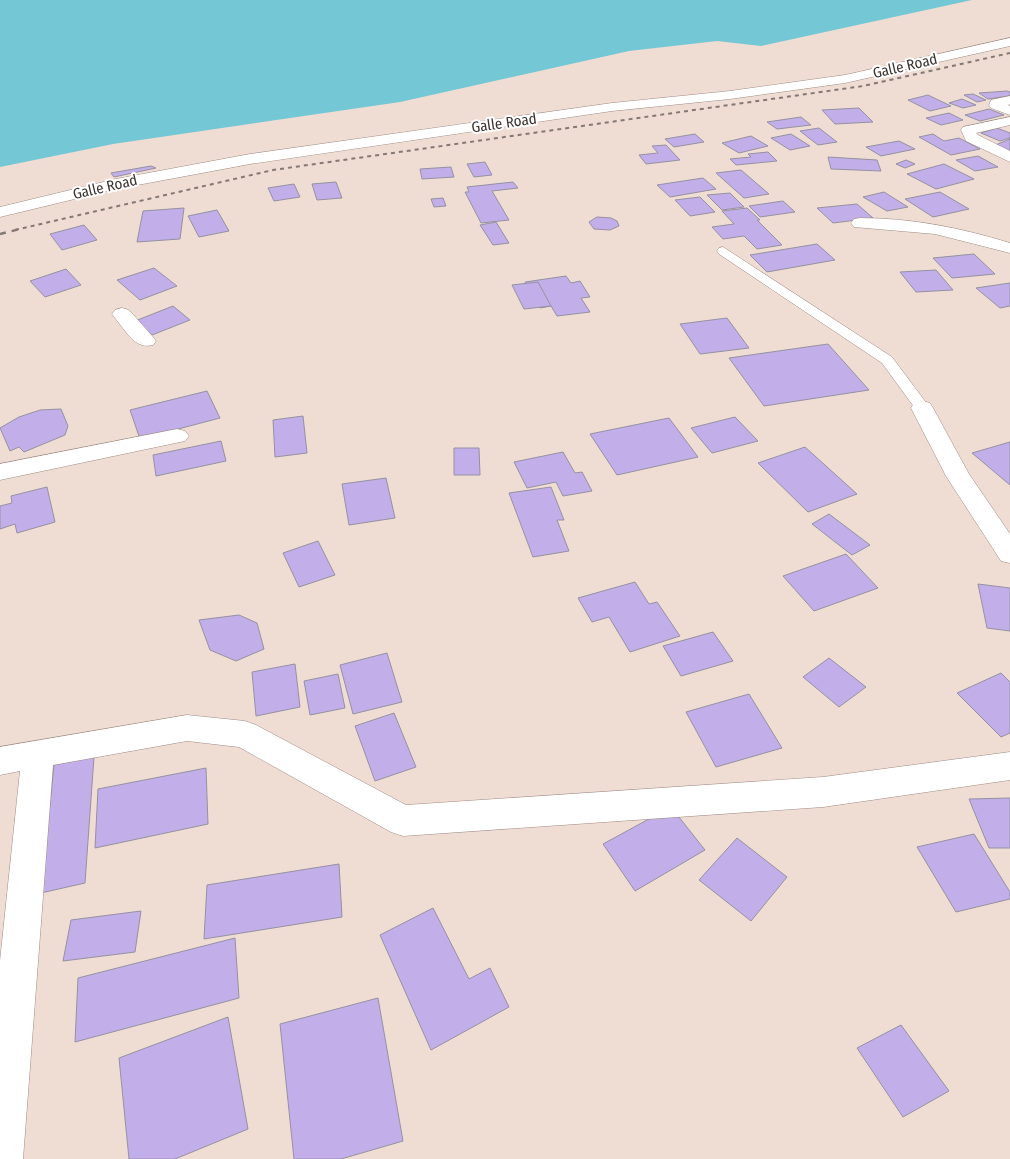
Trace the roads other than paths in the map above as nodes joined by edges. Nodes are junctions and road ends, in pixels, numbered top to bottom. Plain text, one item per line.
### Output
1 (1010, 42) edge
2 (1010, 100) edge
3 (1010, 111) edge
4 (1010, 121) edge
5 (1010, 157) edge
6 (0, 212) edge
7 (860, 223) dead end
8 (1009, 249) edge
9 (723, 251) dead end
10 (122, 314) dead end
11 (146, 341) dead end
12 (922, 408) joint
13 (176, 436) dead end
14 (0, 472) edge
15 (1010, 554) edge
16 (38, 754) junction
17 (0, 761) edge
18 (1010, 766) edge
19 (1, 1159) edge

1 - 6 main road, Galle Road
2 - 3 main road
4 - 5 main road
7 - 8 main road
9 - 12 lane
10 - 11 main road
12 - 15 main road
13 - 14 main road
16 - 17 main road
16 - 18 main road
16 - 19 main road

